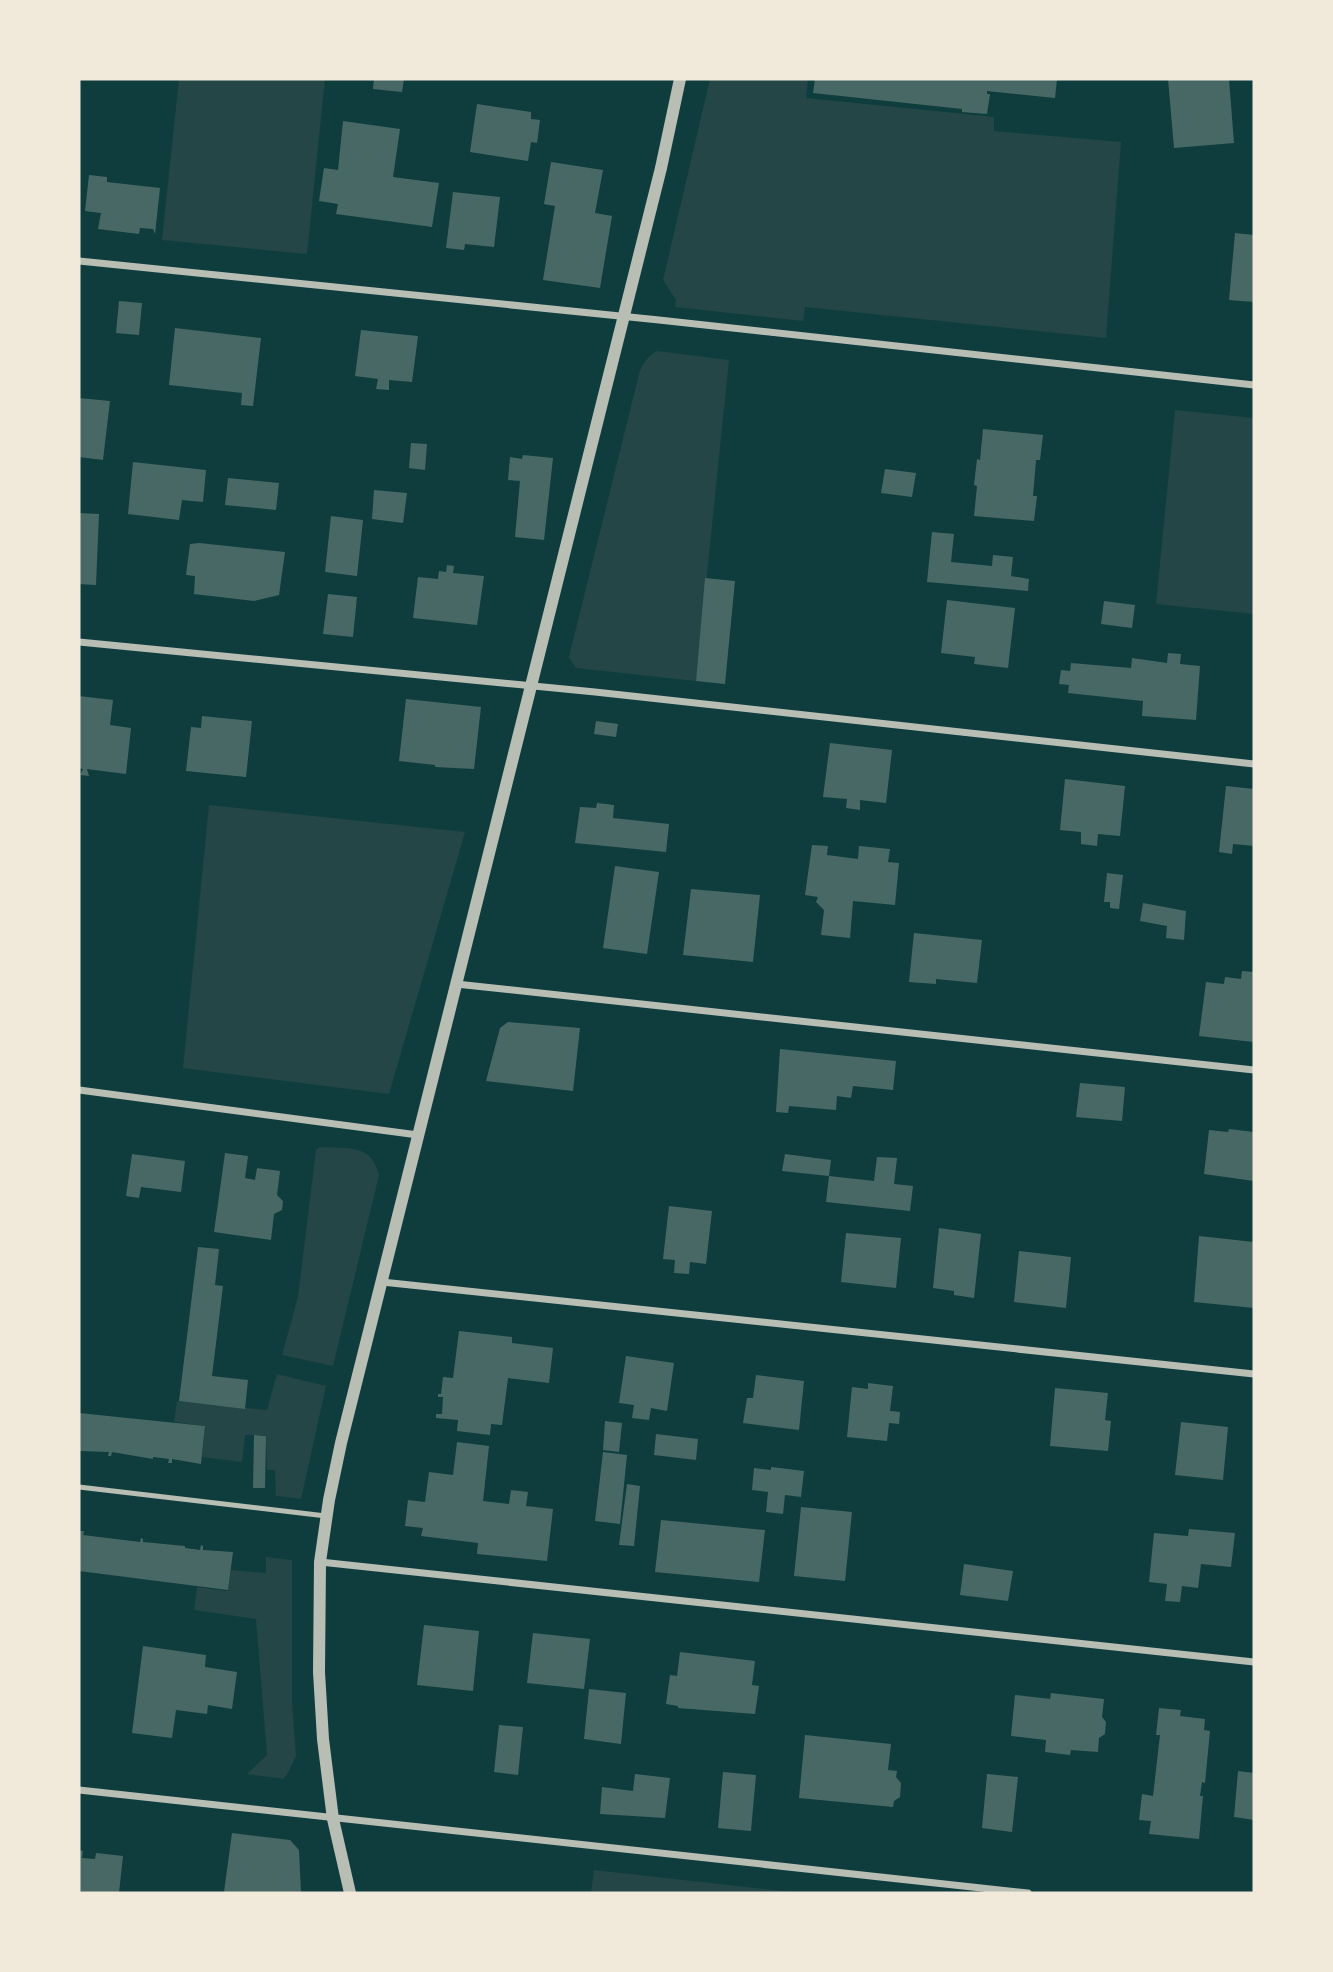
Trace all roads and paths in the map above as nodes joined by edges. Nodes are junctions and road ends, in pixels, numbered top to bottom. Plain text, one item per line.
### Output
1 (680, 79) edge
2 (79, 261) edge
3 (624, 317) junction
4 (1254, 385) edge
5 (79, 642) edge
6 (532, 687) junction
7 (1254, 764) edge
8 (456, 984) junction
9 (1254, 1070) edge
10 (79, 1090) edge
11 (418, 1135) junction
12 (382, 1282) junction
13 (1254, 1374) edge
14 (79, 1487) edge
15 (326, 1516) junction
16 (320, 1562) junction
17 (1254, 1662) edge
18 (79, 1790) edge
19 (333, 1819) junction
20 (350, 1893) edge
21 (1028, 1893) edge

1 - 3 street
2 - 3 street
3 - 4 street
3 - 6 street
5 - 6 street
6 - 7 street
6 - 8 street
8 - 9 street
8 - 11 street
10 - 11 street
11 - 12 street
12 - 13 street
12 - 15 street
14 - 15 lane
15 - 16 street
16 - 17 street
16 - 19 street
18 - 19 street
19 - 20 street
19 - 21 street

